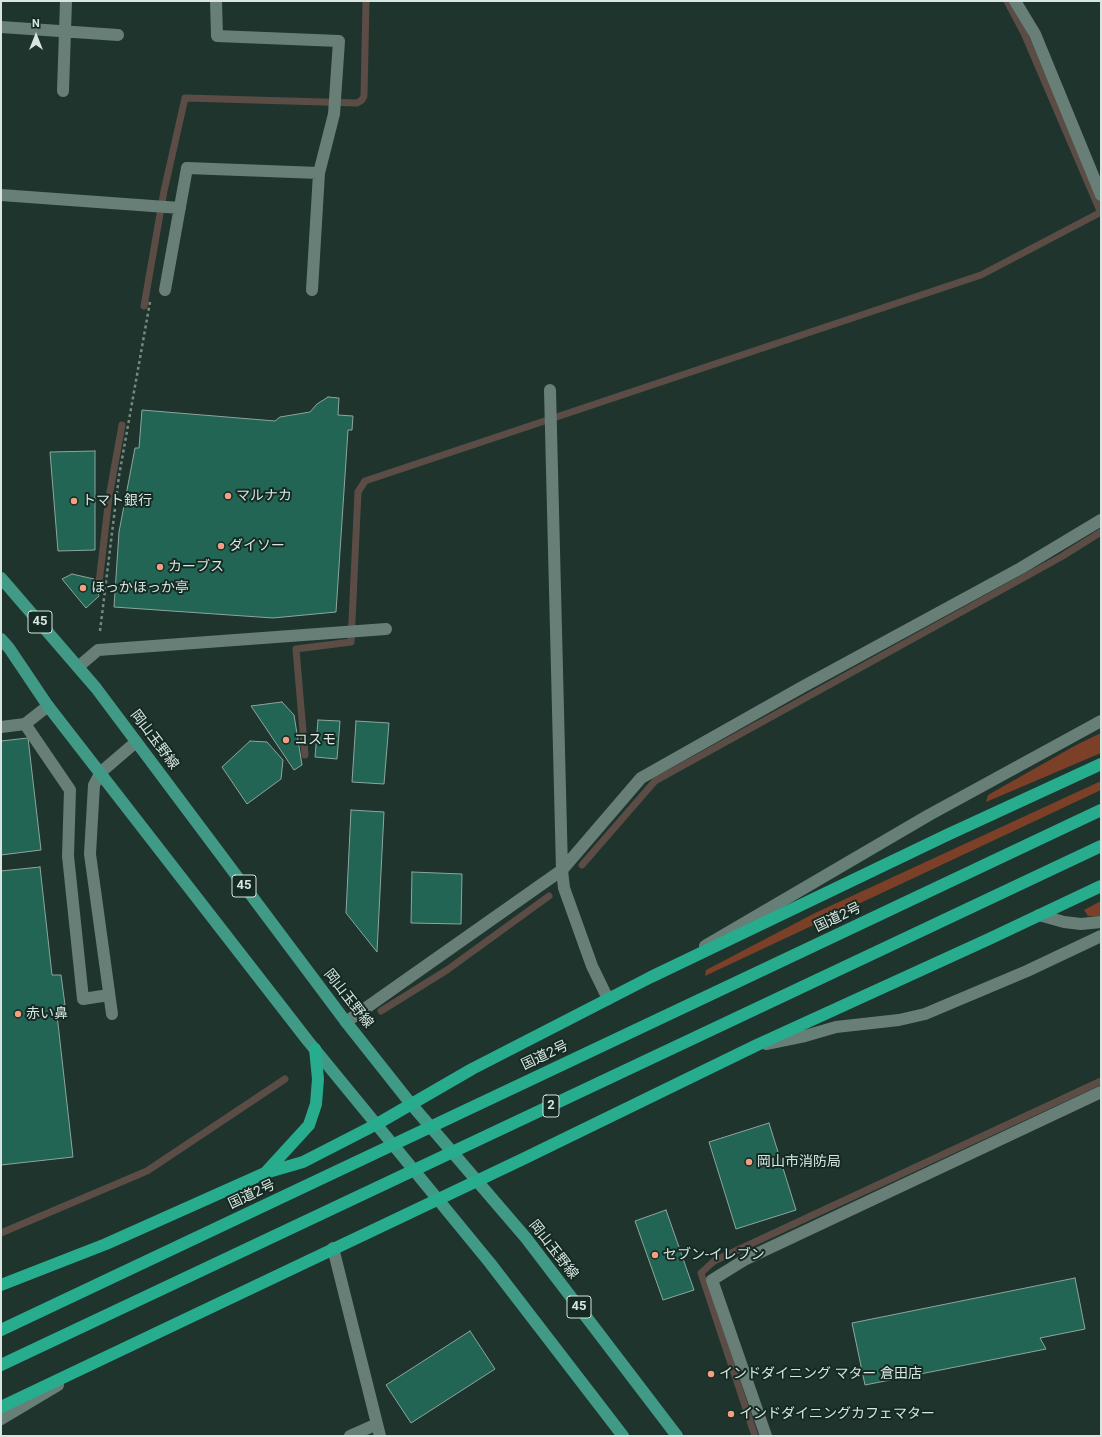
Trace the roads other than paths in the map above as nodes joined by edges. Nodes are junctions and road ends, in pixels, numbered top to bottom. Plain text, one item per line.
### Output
1 (66, 1) edge
2 (216, 1) edge
3 (1015, 1) edge
4 (1, 27) edge
5 (64, 32) junction
6 (118, 35) dead end
7 (63, 91) dead end
8 (319, 173) junction
9 (1, 195) edge
10 (1101, 195) edge
11 (180, 208) junction
12 (165, 290) road end
13 (312, 290) dead end
14 (550, 390) dead end
15 (1101, 520) edge
16 (1, 578) edge
17 (386, 629) dead end
18 (1, 639) edge
19 (78, 667) junction
20 (48, 706) junction
21 (1101, 721) edge
22 (25, 724) junction
23 (1, 727) edge
24 (136, 742) junction
25 (1101, 764) edge
26 (101, 772) junction
27 (1098, 811) edge
28 (69, 830) junction
29 (91, 833) junction
30 (1101, 846) edge
31 (562, 870) junction
32 (1101, 886) edge
33 (1039, 915) junction
34 (1101, 922) edge
35 (1101, 936) edge
36 (651, 977) junction
37 (109, 995) junction
38 (608, 999) junction
39 (112, 1014) dead end
40 (346, 1022) junction
41 (757, 1046) junction
42 (315, 1049) junction
43 (1101, 1092) edge
44 (411, 1104) junction
45 (377, 1124) junction
46 (265, 1173) junction
47 (478, 1180) junction
48 (438, 1198) junction
49 (333, 1248) junction
50 (1, 1284) edge
51 (1, 1330) edge
52 (1, 1365) edge
53 (79, 1371) junction
54 (1, 1407) edge
55 (1, 1419) edge
56 (379, 1430) edge
57 (350, 1436) edge
58 (623, 1436) edge
59 (677, 1436) edge
60 (766, 1436) edge

1 - 5 street
2 - 8 street
3 - 10 street
4 - 5 street
5 - 6 street
5 - 7 street
8 - 11 street
8 - 13 street
9 - 11 street
11 - 12 street
14 - 31 street
15 - 31 street
16 - 19 main road, 岡山玉野線 / 45
17 - 19 street
18 - 20 main road
19 - 24 main road, 岡山玉野線 / 45
20 - 22 street
20 - 26 main road
21 - 36 street
22 - 23 street
22 - 28 street
24 - 26 street
24 - 40 main road, 岡山玉野線 / 45
25 - 36 highway
26 - 29 street
26 - 42 main road
27 - 51 highway, 国道2号 / 2
28 - 29 street
28 - 37 street
29 - 37 street
30 - 52 highway, 2
31 - 38 street
31 - 40 street
32 - 33 highway
33 - 34 street
33 - 41 highway
35 - 41 street
36 - 38 highway
37 - 39 street
38 - 44 highway
40 - 44 main road, 岡山玉野線 / 45
41 - 47 highway
42 - 45 main road
42 - 46 highway
43 - 60 street
44 - 45 highway
44 - 47 main road, 岡山玉野線 / 45
45 - 46 highway
45 - 48 main road
46 - 50 highway
47 - 48 highway
47 - 59 main road, 岡山玉野線 / 45
48 - 49 highway
48 - 58 main road
49 - 53 highway
49 - 56 street
53 - 54 highway
53 - 55 street
56 - 57 street

